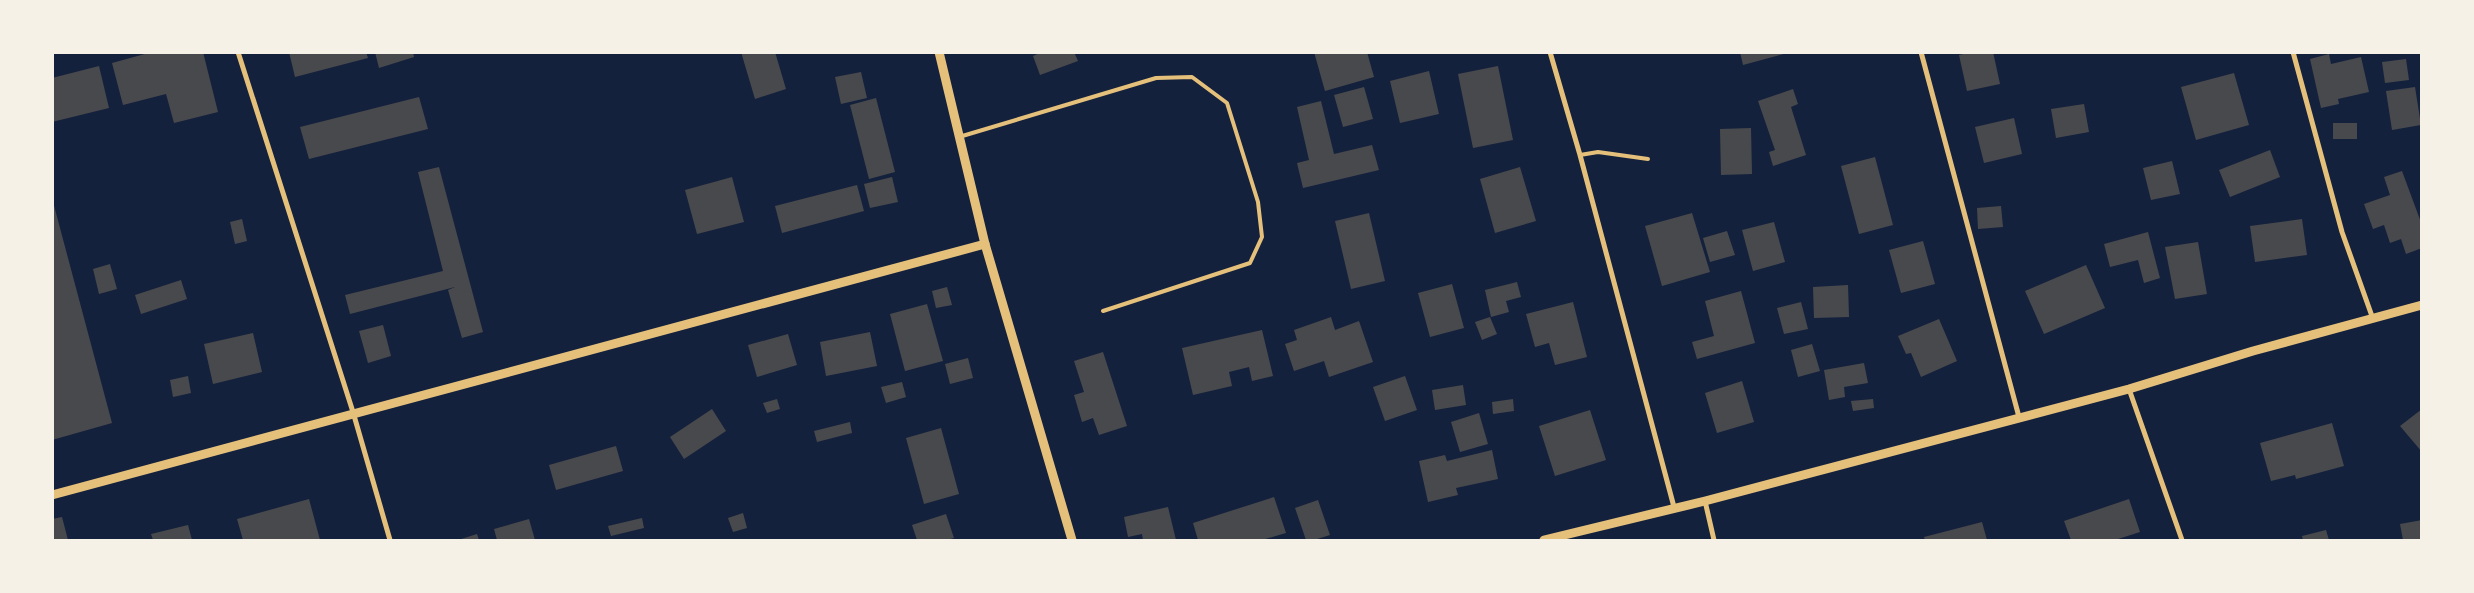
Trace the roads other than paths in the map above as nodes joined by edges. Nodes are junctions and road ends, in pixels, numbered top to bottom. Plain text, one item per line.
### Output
1 (238, 52) edge
2 (939, 52) edge
3 (1550, 52) edge
4 (1921, 52) edge
5 (2293, 52) edge
6 (959, 137) junction
7 (1580, 155) junction
8 (1648, 159) dead end
9 (984, 244) junction
10 (2422, 305) edge
11 (1103, 312) dead end
12 (2373, 320) junction
13 (2129, 389) junction
14 (352, 412) junction
15 (2019, 416) junction
16 (52, 495) edge
17 (1705, 501) junction
18 (1674, 507) junction
19 (390, 540) edge
20 (1072, 540) edge
21 (1544, 540) edge
22 (1714, 540) edge
23 (2182, 540) edge

1 - 14 street
2 - 6 street
3 - 7 street
4 - 15 street
5 - 12 street
6 - 9 street
6 - 11 lane
7 - 8 lane
7 - 18 street
9 - 14 street
9 - 20 street
10 - 12 street
12 - 13 street
13 - 15 street
13 - 23 street
14 - 16 street
14 - 19 street
15 - 17 street
17 - 18 street
17 - 22 street
18 - 21 street

